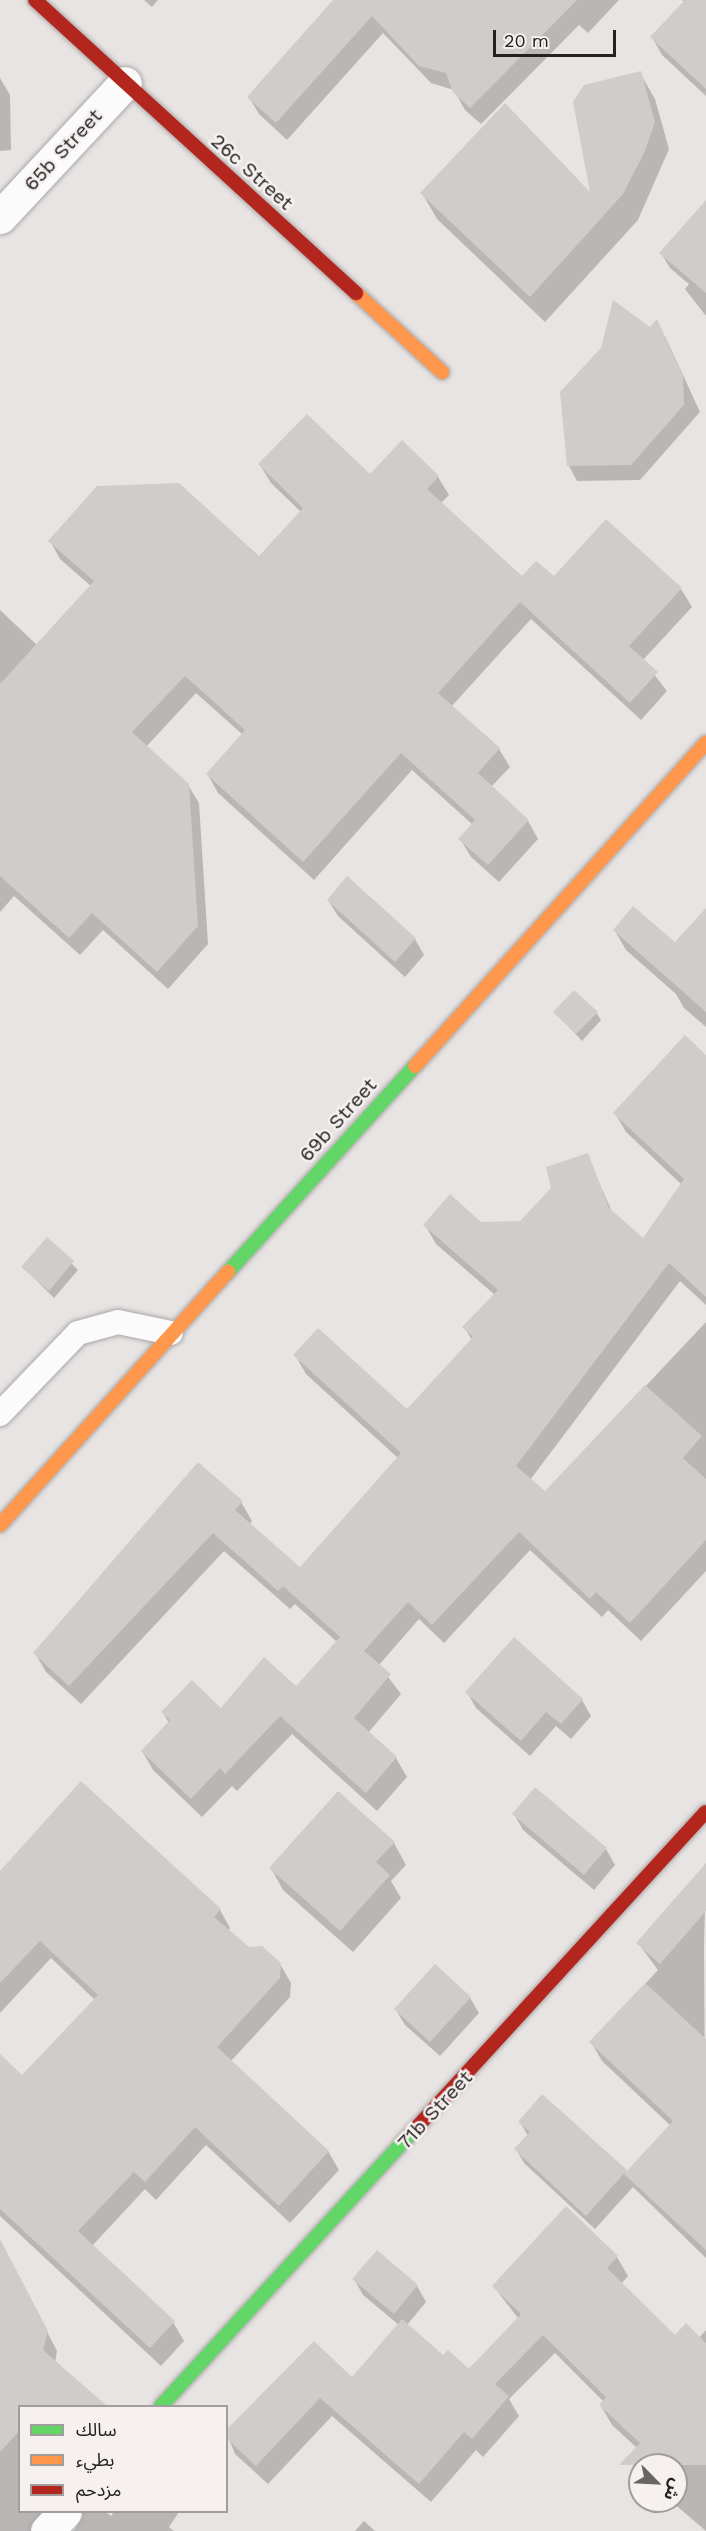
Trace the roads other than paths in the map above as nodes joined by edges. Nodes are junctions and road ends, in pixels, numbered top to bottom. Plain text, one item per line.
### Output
1 (35, 0) edge
2 (125, 82) junction
3 (0, 218) edge
4 (442, 372) dead end
5 (706, 743) edge
6 (171, 1333) junction
7 (0, 1414) edge
8 (0, 1526) edge
9 (706, 1812) edge
10 (162, 2405) edge
11 (63, 2513) edge
12 (47, 2531) edge

1 - 2 street, 26c Street
2 - 3 street, 65b Street
2 - 4 street, 26c Street
5 - 6 street, 69b Street
6 - 7 lane
6 - 8 street, 69b Street
9 - 10 street, 71b Street
11 - 12 street

